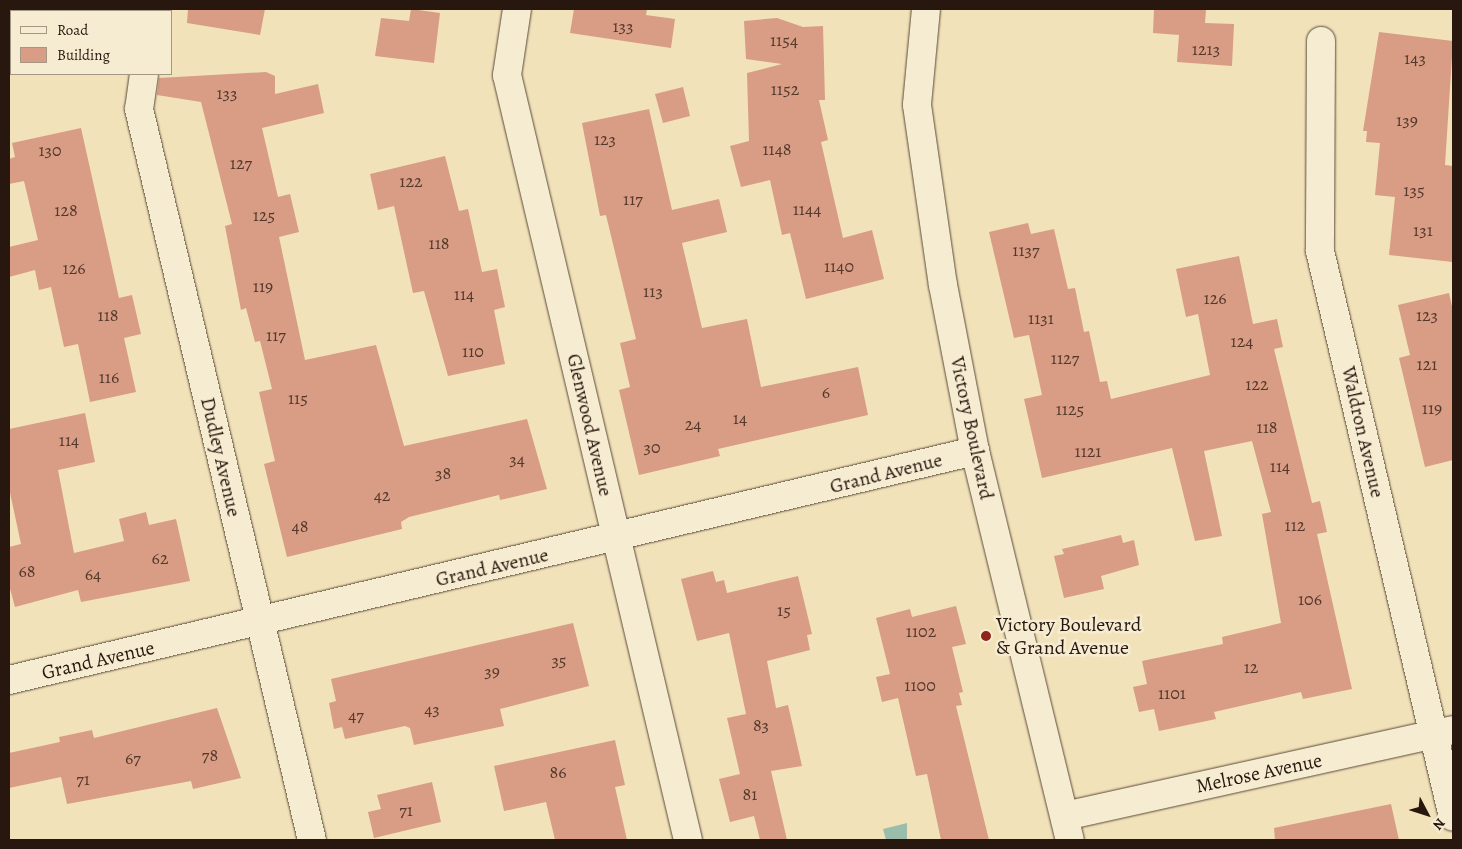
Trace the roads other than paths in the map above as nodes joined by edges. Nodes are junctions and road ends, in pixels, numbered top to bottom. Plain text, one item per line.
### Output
1 (517, 9) edge
2 (926, 9) edge
3 (1321, 41) dead end
4 (144, 75) edge
5 (975, 451) junction
6 (616, 538) junction
7 (260, 622) junction
8 (9, 680) edge
9 (1444, 732) edge
10 (1453, 817) edge
11 (1067, 828) edge
12 (312, 840) edge
13 (688, 840) edge

1 - 6 street, Glenwood Avenue
2 - 5 street, Victory Boulevard
3 - 9 street, Waldron Avenue
4 - 7 street, Dudley Avenue
5 - 6 street, Grand Avenue
5 - 11 street, Victory Boulevard
6 - 7 street, Grand Avenue
6 - 13 street, Glenwood Avenue
7 - 8 street, Grand Avenue
7 - 12 street, Dudley Avenue
9 - 10 street, Waldron Avenue
9 - 11 street, Melrose Avenue

